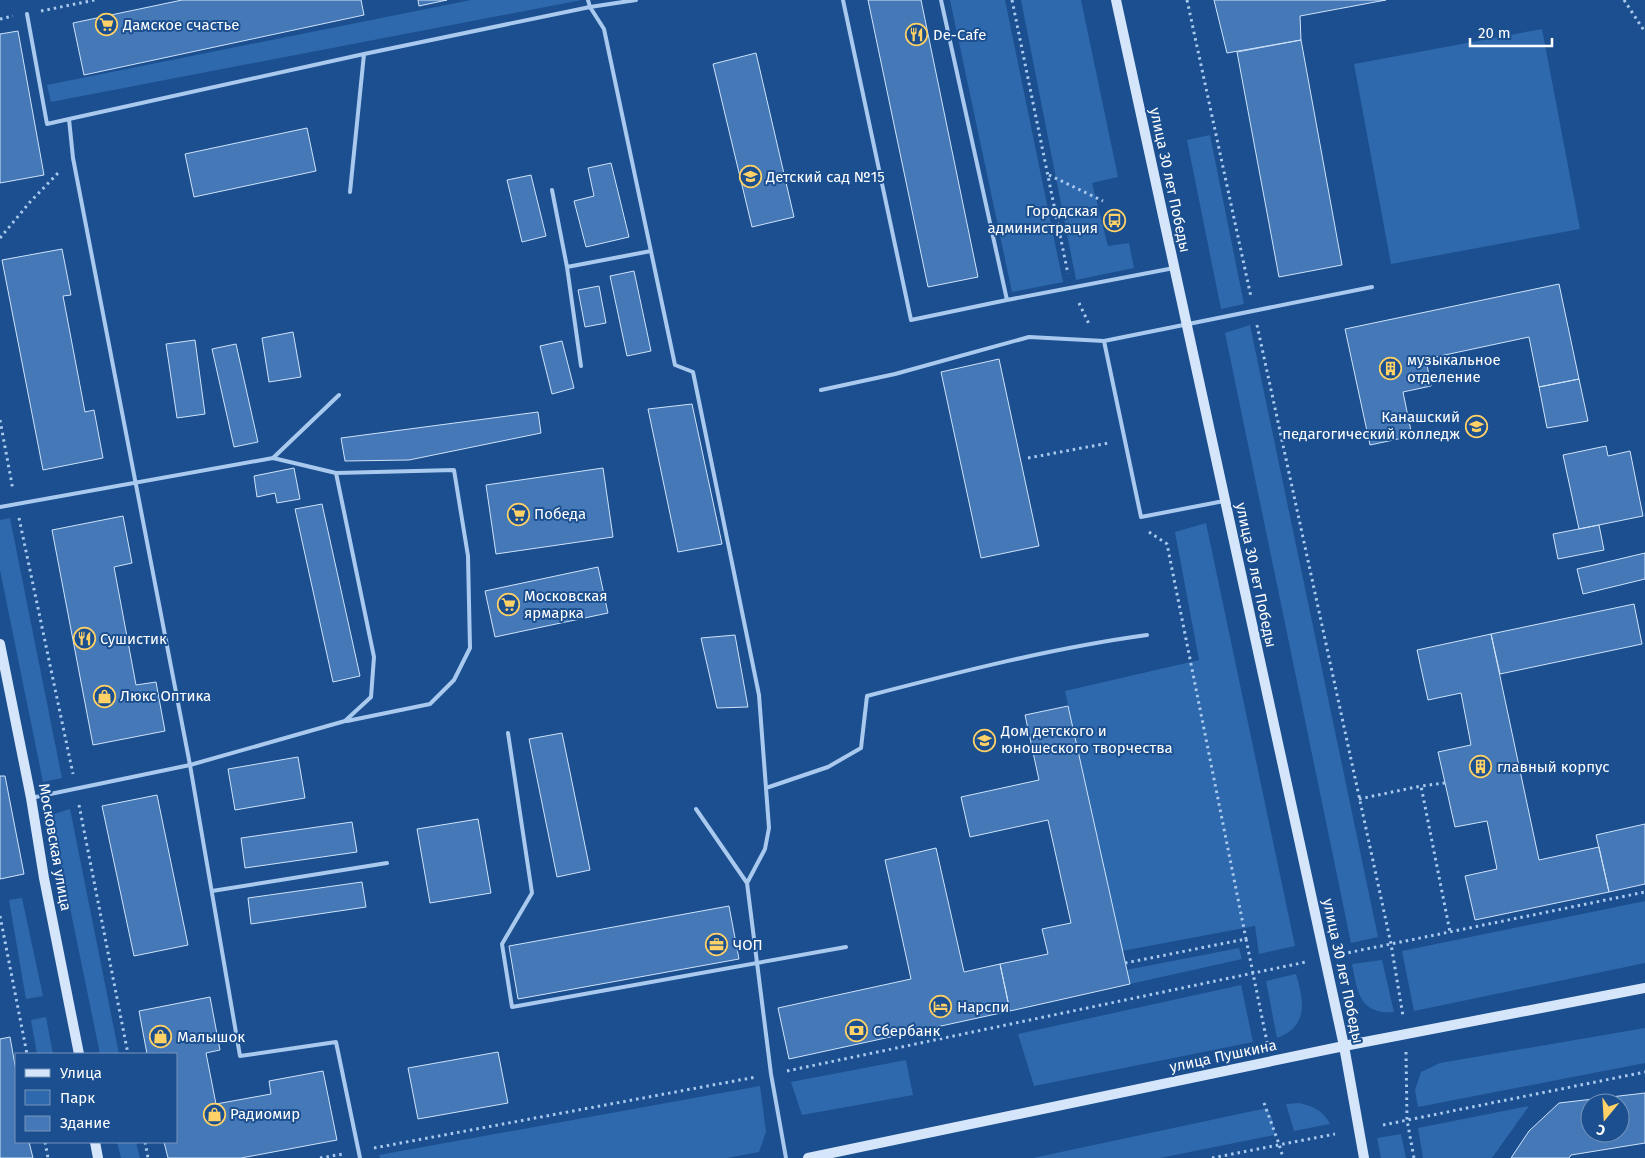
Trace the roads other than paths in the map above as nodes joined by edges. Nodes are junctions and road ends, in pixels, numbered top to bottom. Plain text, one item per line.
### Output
1 (588, 0) edge
2 (636, 0) edge
3 (843, 0) edge
4 (941, 0) edge
5 (1116, 0) edge
6 (590, 7) junction
7 (27, 14) road end
8 (364, 54) junction
9 (69, 120) junction
10 (552, 190) dead end
11 (350, 192) dead end
12 (651, 251) junction
13 (567, 266) junction
14 (1174, 268) junction
15 (1372, 287) dead end
16 (1007, 300) junction
17 (1186, 324) junction
18 (1104, 341) junction
19 (581, 366) dead end
20 (821, 390) dead end
21 (338, 395) dead end
22 (273, 458) junction
23 (336, 473) junction
24 (135, 482) junction
25 (1225, 500) junction
26 (0, 507) edge
27 (1147, 635) dead end
28 (0, 644) edge
29 (344, 721) junction
30 (508, 733) dead end
31 (190, 765) junction
32 (766, 788) junction
33 (31, 798) junction
34 (696, 809) dead end
35 (387, 863) dead end
36 (747, 883) junction
37 (212, 891) junction
38 (846, 947) dead end
39 (757, 963) junction
40 (1645, 988) edge
41 (1344, 1046) junction
42 (79, 1053) edge
43 (95, 1143) edge
44 (98, 1158) edge
45 (360, 1158) edge
46 (786, 1158) edge
47 (808, 1158) edge
48 (1364, 1158) edge

1 - 6 lane
2 - 6 lane
3 - 16 lane
4 - 16 lane
5 - 14 street, улица 30 лет Победы
6 - 8 lane
6 - 12 lane
7 - 9 lane
8 - 9 lane
8 - 11 lane
9 - 24 lane
10 - 13 lane
12 - 13 lane
12 - 32 lane
13 - 19 lane
14 - 16 lane
14 - 17 street, улица 30 лет Победы
15 - 17 lane
17 - 18 lane
17 - 25 street, улица 30 лет Победы
18 - 20 lane
18 - 25 lane
21 - 22 lane
22 - 23 lane
22 - 24 lane
23 - 29 lane
23 - 29 lane
24 - 26 lane
24 - 31 lane
25 - 41 street, улица 30 лет Победы
27 - 32 lane
28 - 33 street, Московская улица
29 - 31 lane
30 - 39 lane
31 - 33 lane
31 - 37 lane
32 - 36 lane
33 - 42 street, Московская улица
34 - 36 lane
35 - 37 lane
36 - 39 lane
37 - 45 lane
38 - 39 lane
39 - 46 lane
40 - 41 street, улица Пушкина
41 - 47 street, улица Пушкина
41 - 48 street, улица 30 лет Победы
43 - 44 street

